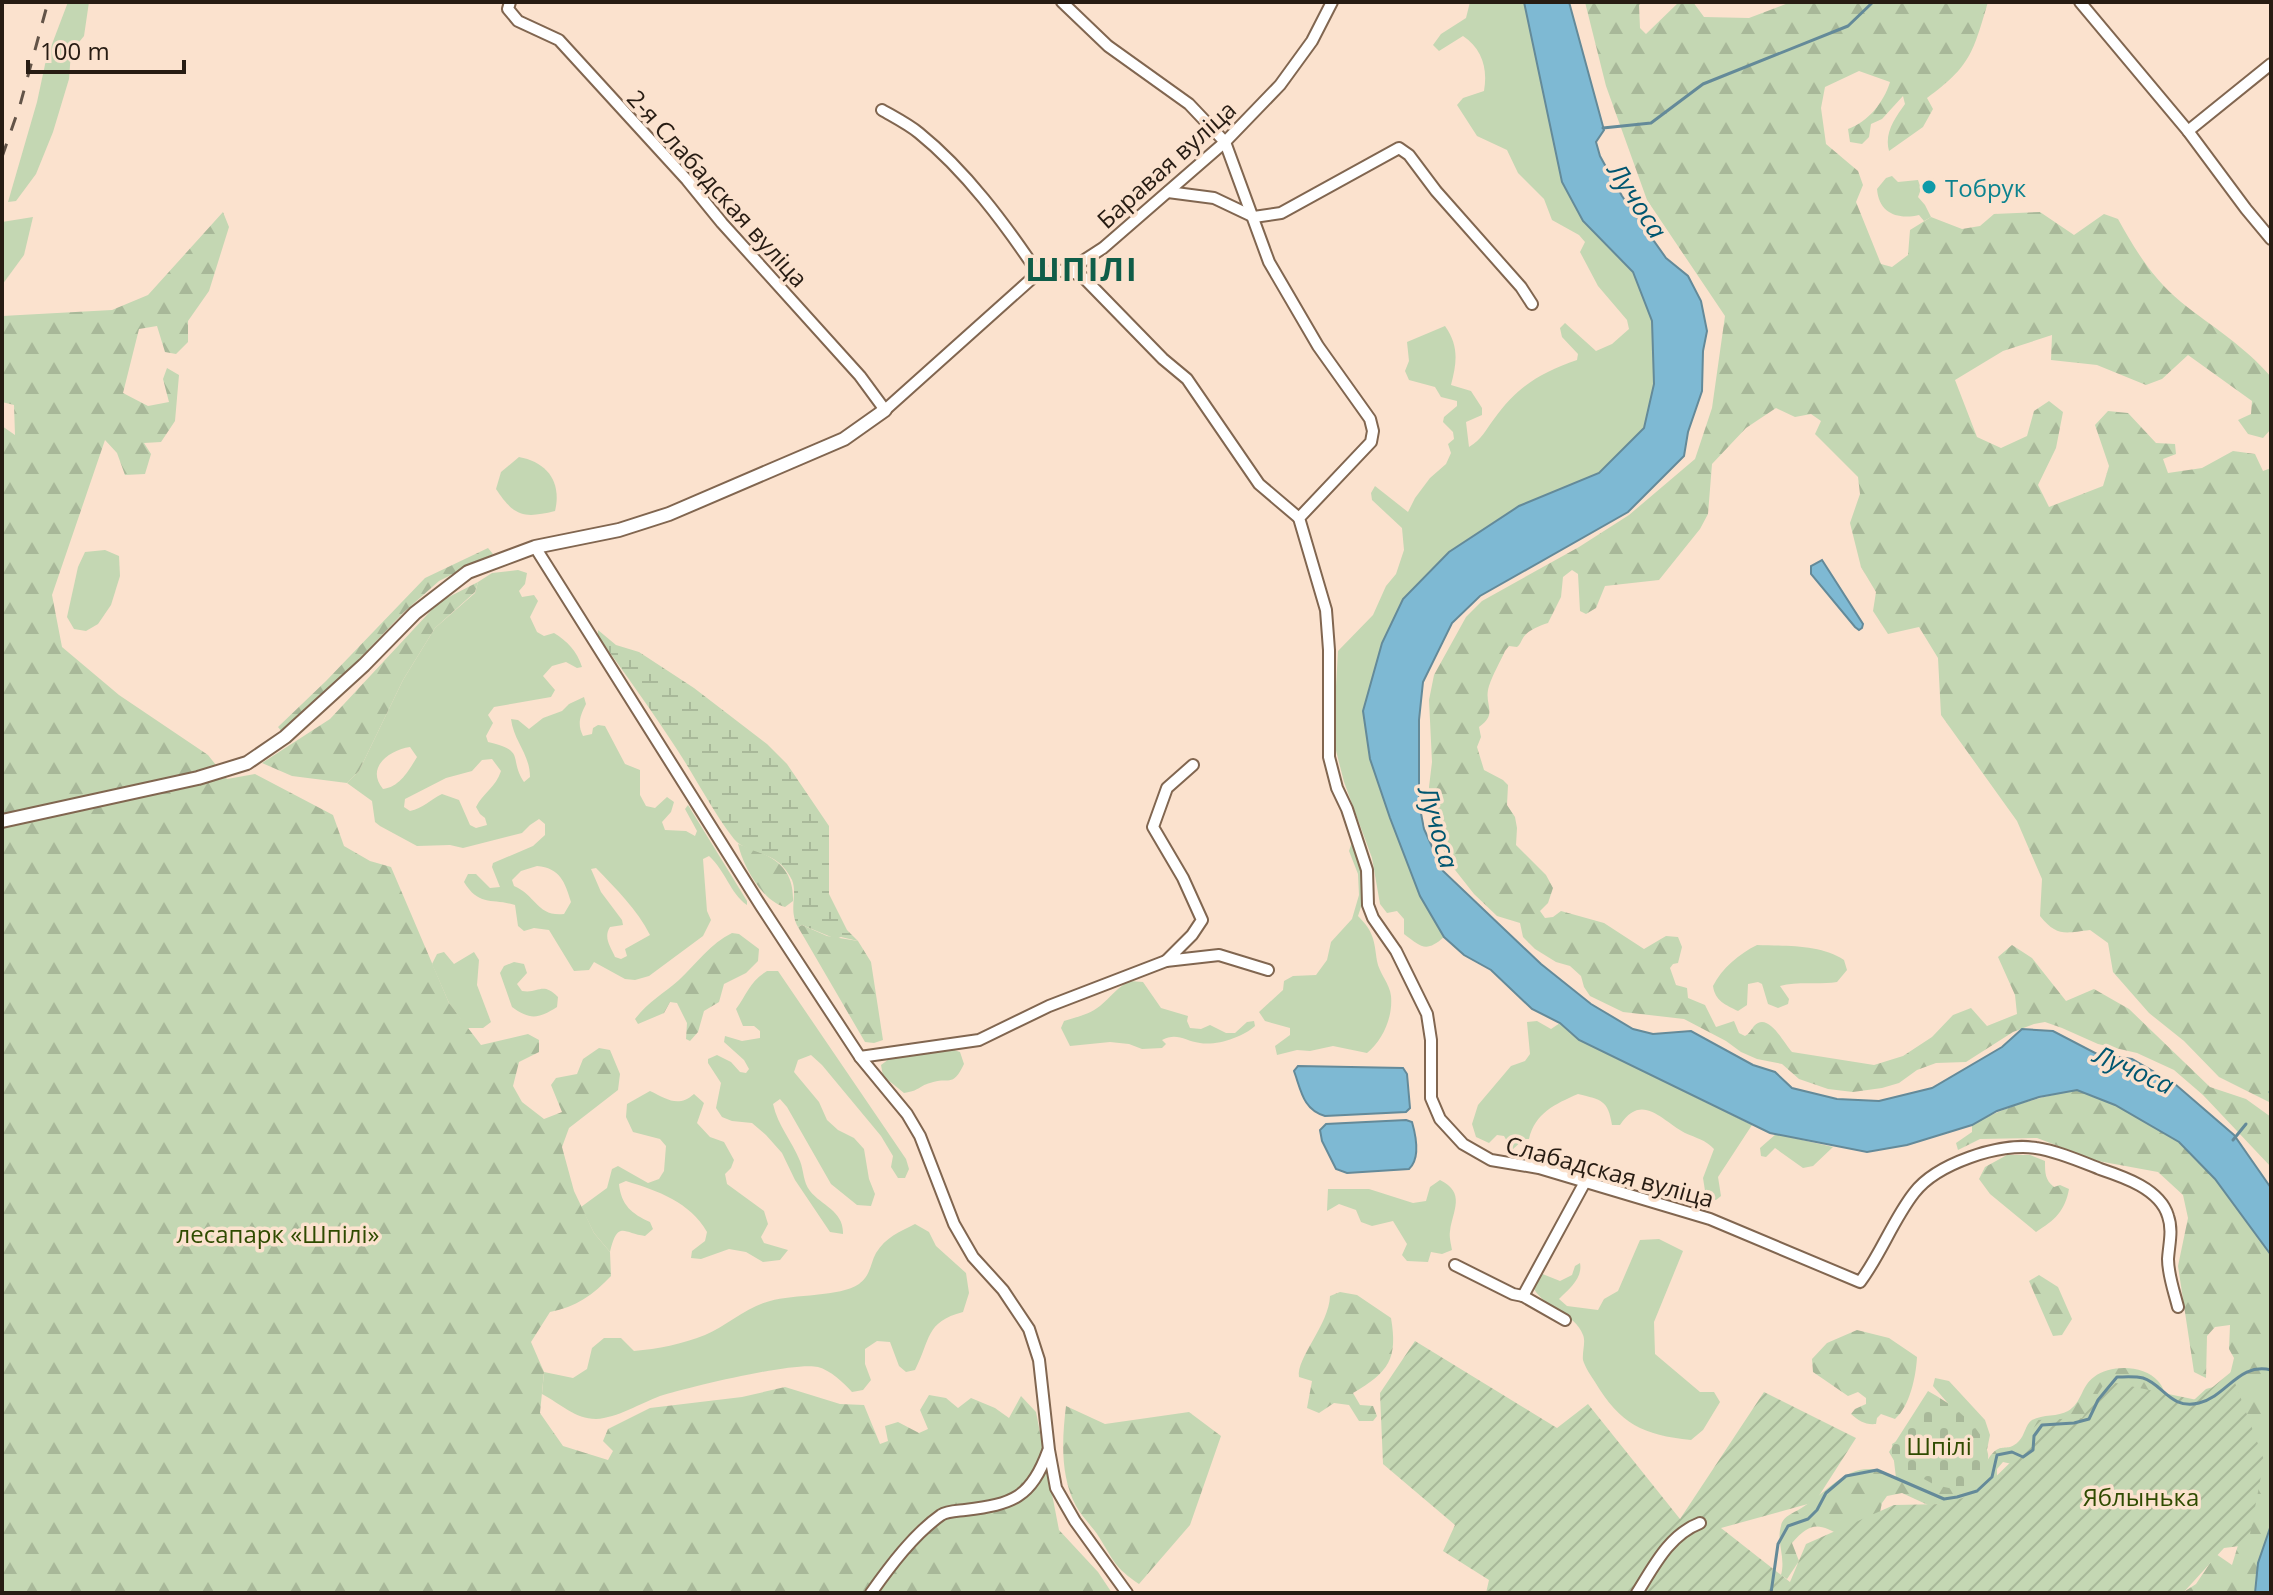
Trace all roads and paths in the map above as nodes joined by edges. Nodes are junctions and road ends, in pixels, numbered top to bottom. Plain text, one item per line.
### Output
1 (1062, 2) edge
2 (1332, 2) edge
3 (2080, 2) edge
4 (509, 5) edge
5 (2271, 64) edge
6 (882, 110) dead end
7 (2188, 131) junction
8 (1225, 142) junction
9 (1168, 192) junction
10 (1254, 217) junction
11 (2271, 239) edge
12 (1069, 270) junction
13 (1038, 273) junction
14 (1532, 304) dead end
15 (885, 410) junction
16 (1299, 518) junction
17 (535, 547) junction
18 (1193, 765) dead end
19 (2, 821) edge
20 (1166, 961) junction
21 (1268, 970) dead end
22 (860, 1057) junction
23 (1585, 1182) junction
24 (1455, 1265) dead end
25 (1523, 1296) junction
26 (2178, 1307) dead end
27 (1565, 1320) dead end
28 (1049, 1450) junction
29 (1700, 1523) dead end
30 (871, 1593) edge
31 (1127, 1593) edge
32 (1637, 1593) edge

1 - 8 street
2 - 8 street, Баравая вуліца
3 - 7 street
4 - 15 street, 2-я Слабадская вуліца
5 - 7 street
6 - 13 street
7 - 11 street
8 - 9 street, Баравая вуліца
8 - 10 street
9 - 10 street
9 - 12 street, Баравая вуліца
10 - 14 street
10 - 16 street
12 - 13 street, Баравая вуліца
12 - 16 street
13 - 15 street
15 - 17 street
16 - 23 street, Слабадская вуліца
17 - 19 street
17 - 22 street
18 - 20 street
20 - 21 street
20 - 22 street
22 - 28 street
23 - 25 street
23 - 26 street, Слабадская вуліца
24 - 25 street
25 - 27 street
28 - 30 street
28 - 31 street
29 - 32 street

